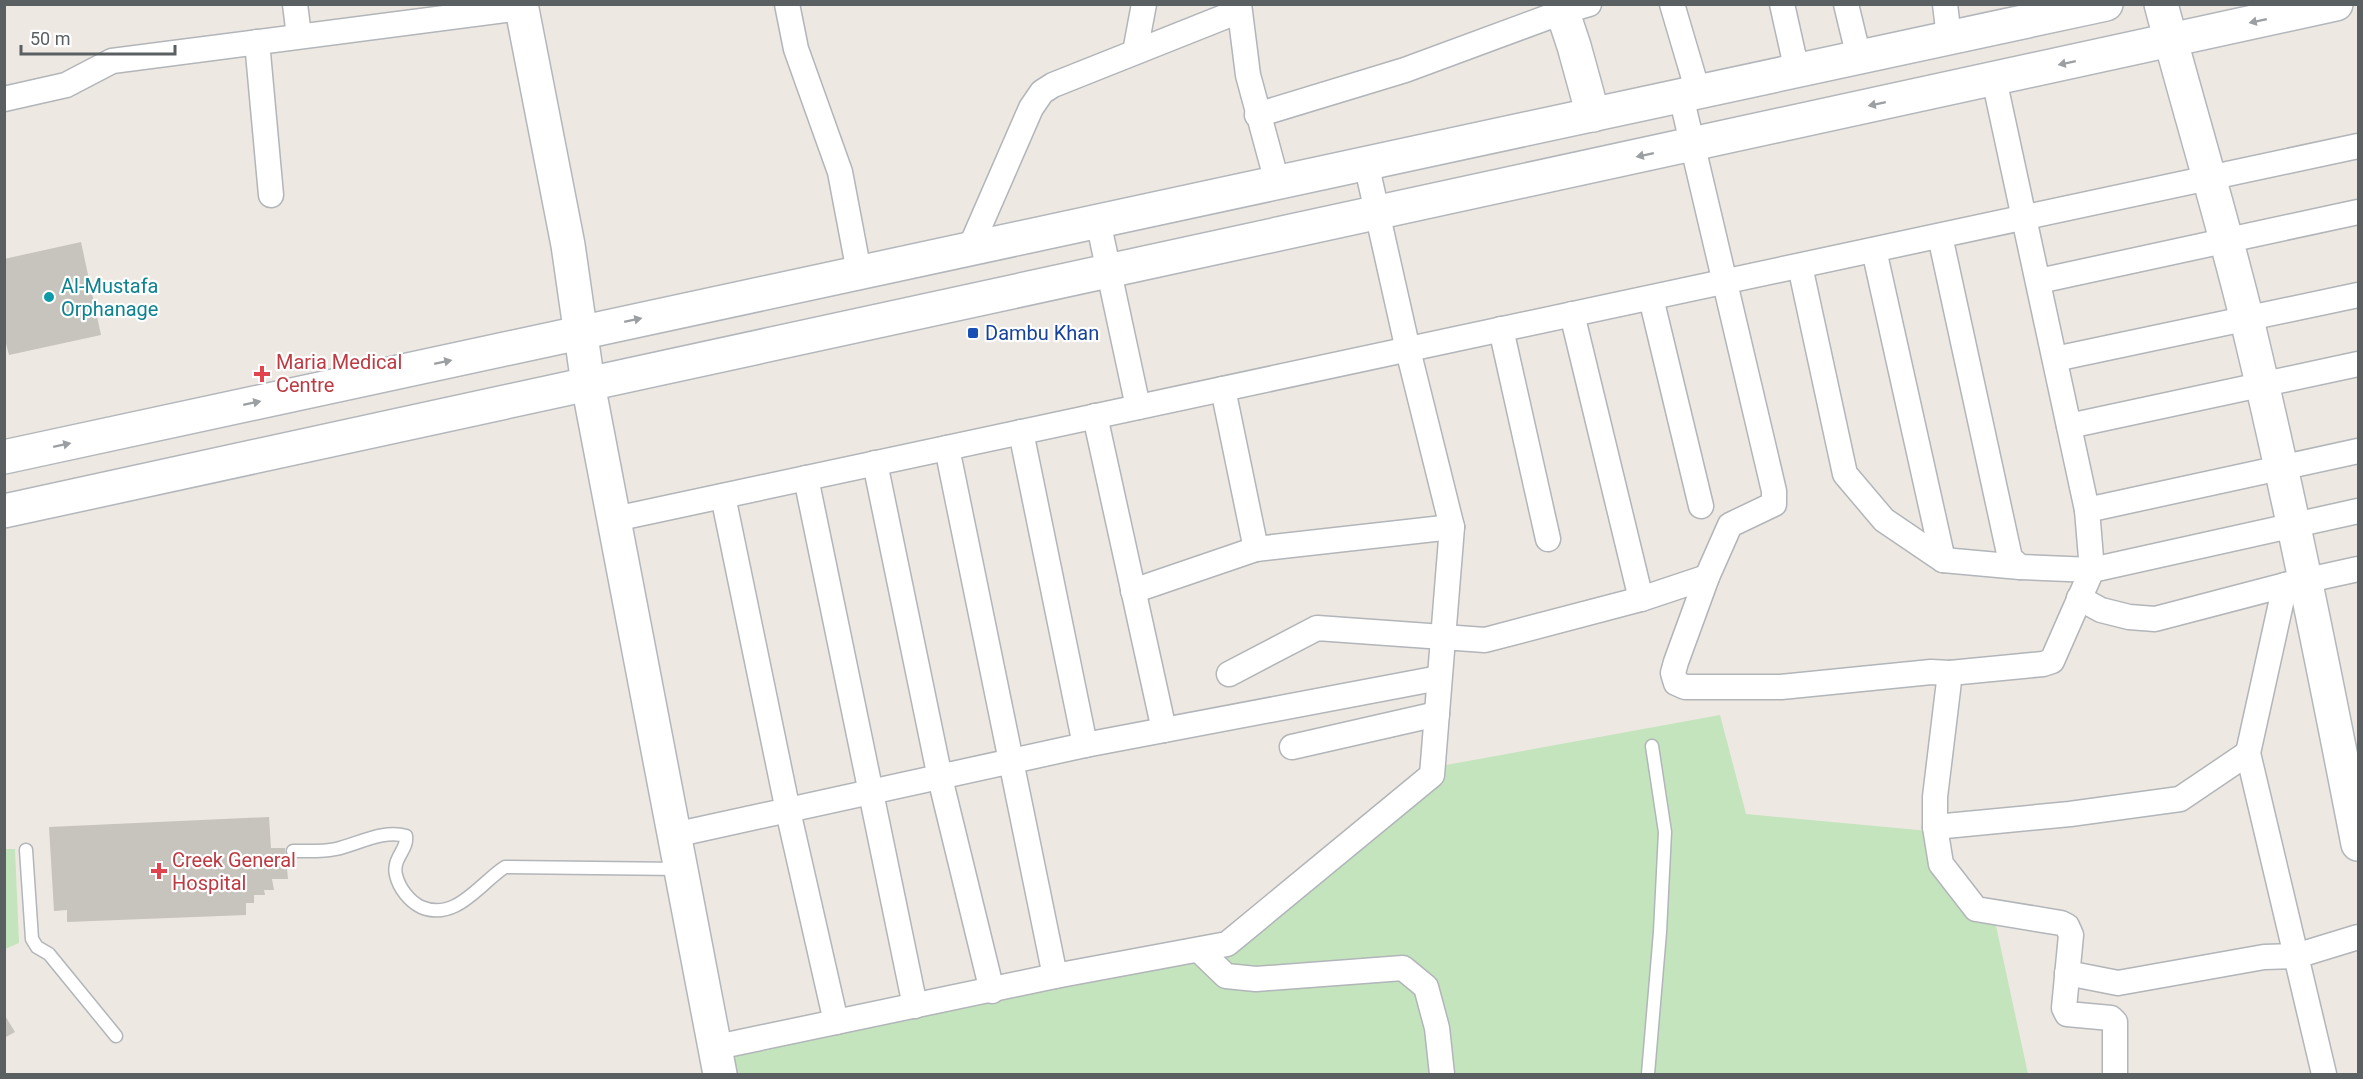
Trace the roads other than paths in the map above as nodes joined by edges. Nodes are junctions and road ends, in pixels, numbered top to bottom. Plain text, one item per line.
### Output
1 (295, 4) edge
2 (788, 4) edge
3 (1143, 4) edge
4 (1672, 4) edge
5 (1782, 4) edge
6 (1846, 4) edge
7 (1945, 4) edge
8 (2106, 4) edge
9 (2161, 4) edge
10 (2336, 4) edge
11 (521, 6) edge
12 (1571, 7) edge
13 (1239, 8) edge
14 (299, 36) junction
15 (1950, 38) junction
16 (2170, 40) junction
17 (257, 42) junction
18 (1135, 52) junction
19 (1859, 58) junction
20 (1797, 71) junction
21 (1994, 79) junction
22 (1690, 94) junction
23 (4, 99) edge
24 (1257, 115) junction
25 (1593, 115) junction
26 (1691, 145) junction
27 (2358, 146) edge
28 (1366, 163) junction
29 (2210, 178) junction
30 (1277, 182) junction
31 (271, 195) dead end
32 (2358, 212) edge
33 (1377, 213) junction
34 (2025, 218) junction
35 (1098, 221) junction
36 (1940, 236) junction
37 (2225, 241) junction
38 (970, 248) junction
39 (1874, 250) junction
40 (1800, 266) junction
41 (1109, 271) junction
42 (859, 272) junction
43 (2038, 281) junction
44 (1724, 282) junction
45 (2358, 295) edge
46 (1651, 298) junction
47 (1572, 314) junction
48 (2247, 320) junction
49 (1502, 329) junction
50 (580, 332) junction
51 (1408, 350) junction
52 (2055, 359) junction
53 (2358, 364) edge
54 (588, 384) junction
55 (2261, 385) junction
56 (1223, 389) junction
57 (1138, 407) junction
58 (1095, 416) junction
59 (2069, 426) junction
60 (1021, 432) junction
61 (947, 448) junction
62 (2358, 451) edge
63 (4, 458) edge
64 (875, 464) junction
65 (2282, 468) junction
66 (806, 478) junction
67 (723, 496) junction
68 (1701, 506) dead end
69 (2087, 510) junction
70 (4, 511) edge
71 (2358, 511) edge
72 (615, 519) junction
73 (2293, 525) junction
74 (1452, 527) junction
75 (1548, 538) dead end
76 (1256, 549) junction
77 (1943, 560) junction
78 (2020, 567) junction
79 (2358, 568) edge
80 (2092, 570) junction
81 (1707, 577) junction
82 (2295, 582) junction
83 (1133, 591) junction
84 (1641, 598) junction
85 (2079, 598) junction
86 (1443, 637) junction
87 (1950, 673) junction
88 (1229, 674) dead end
89 (1439, 678) junction
90 (1437, 714) junction
91 (1164, 730) junction
92 (1085, 745) junction
93 (1652, 746) dead end
94 (1292, 747) dead end
95 (2248, 753) junction
96 (1011, 761) junction
97 (940, 778) junction
98 (871, 793) junction
99 (788, 812) junction
100 (1935, 827) junction
101 (674, 835) junction
102 (2358, 844) edge
103 (26, 850) dead end
104 (293, 851) dead end
105 (681, 869) junction
106 (2358, 937) edge
107 (1199, 950) junction
108 (2296, 956) junction
109 (2067, 973) junction
110 (1055, 976) junction
111 (992, 990) junction
112 (915, 1006) junction
113 (837, 1022) junction
114 (116, 1036) dead end
115 (718, 1061) edge
116 (1442, 1074) edge
117 (1648, 1074) edge
118 (2115, 1074) edge
119 (2324, 1074) edge

1 - 14 street
2 - 42 street
3 - 18 street
4 - 22 street
5 - 20 street
6 - 19 street
7 - 15 street
8 - 15 main road
9 - 16 main road
10 -> 16 main road
11 - 14 street
11 - 50 main road
12 - 24 street
12 - 25 main road
13 - 18 street
13 - 24 street
14 - 17 street
15 - 19 main road
16 -> 21 main road
16 - 29 main road
17 - 23 street
17 - 31 street
18 - 38 street
19 - 20 main road
20 - 22 main road
21 -> 26 main road
21 - 34 street
22 - 25 main road
22 - 26 street
24 - 30 street
25 - 28 main road
26 -> 33 main road
26 - 44 street
27 - 29 street
28 - 30 main road
28 - 33 street
29 - 34 street
29 - 37 main road
30 - 35 main road
32 - 37 street
33 - 41 main road
33 - 51 street
34 - 36 street
34 - 43 street
35 - 38 main road
35 - 41 street
36 - 39 street
36 - 78 street
37 - 43 street
37 - 48 main road
38 - 42 main road
39 - 40 street
39 - 77 street
40 - 44 street
40 - 77 street
41 - 54 main road
41 - 57 street
50 -> 42 main road
43 - 52 street
44 - 46 street
44 - 81 street
45 - 48 street
46 - 47 street
46 - 68 street
47 - 49 street
47 - 84 street
48 - 52 street
48 - 55 main road
49 - 51 street
49 - 75 street
50 - 54 main road
63 -> 50 main road
51 - 56 street
51 - 74 street
52 - 59 street
53 - 55 street
54 - 70 main road
54 - 72 main road
55 - 59 street
55 - 65 main road
56 - 57 street
56 - 76 street
57 - 58 street
58 - 60 street
58 - 83 street
59 - 69 street
60 - 61 street
60 - 92 street
61 - 64 street
61 - 96 street
62 - 65 street
64 - 66 street
64 - 97 street
65 - 69 street
65 - 73 main road
66 - 67 street
66 - 98 street
67 - 72 street
67 - 99 street
69 - 80 street
71 - 73 street
72 - 101 main road
73 - 80 street
73 - 82 main road
74 - 76 street
74 - 86 street
76 - 83 street
77 - 78 street
78 - 80 street
79 - 82 street
80 - 85 street
81 - 84 street
81 - 87 street
82 - 85 street
82 - 95 street
82 - 102 main road
83 - 91 street
84 - 86 street
85 - 87 street
86 - 88 street
86 - 89 street
87 - 100 street
89 - 90 street
89 - 91 street
90 - 94 street
90 - 107 street
91 - 92 street
92 - 96 street
93 - 117 lane
95 - 100 street
95 - 108 street
96 - 97 street
96 - 110 street
97 - 98 street
97 - 111 street
98 - 99 street
98 - 112 street
99 - 101 street
99 - 113 street
100 - 109 street
101 - 105 main road
103 - 114 lane
104 - 105 lane
105 - 115 main road
106 - 108 street
107 - 110 street
107 - 116 street
108 - 109 street
108 - 119 street
109 - 118 street
110 - 111 street
111 - 112 street
112 - 113 street
113 - 115 street

